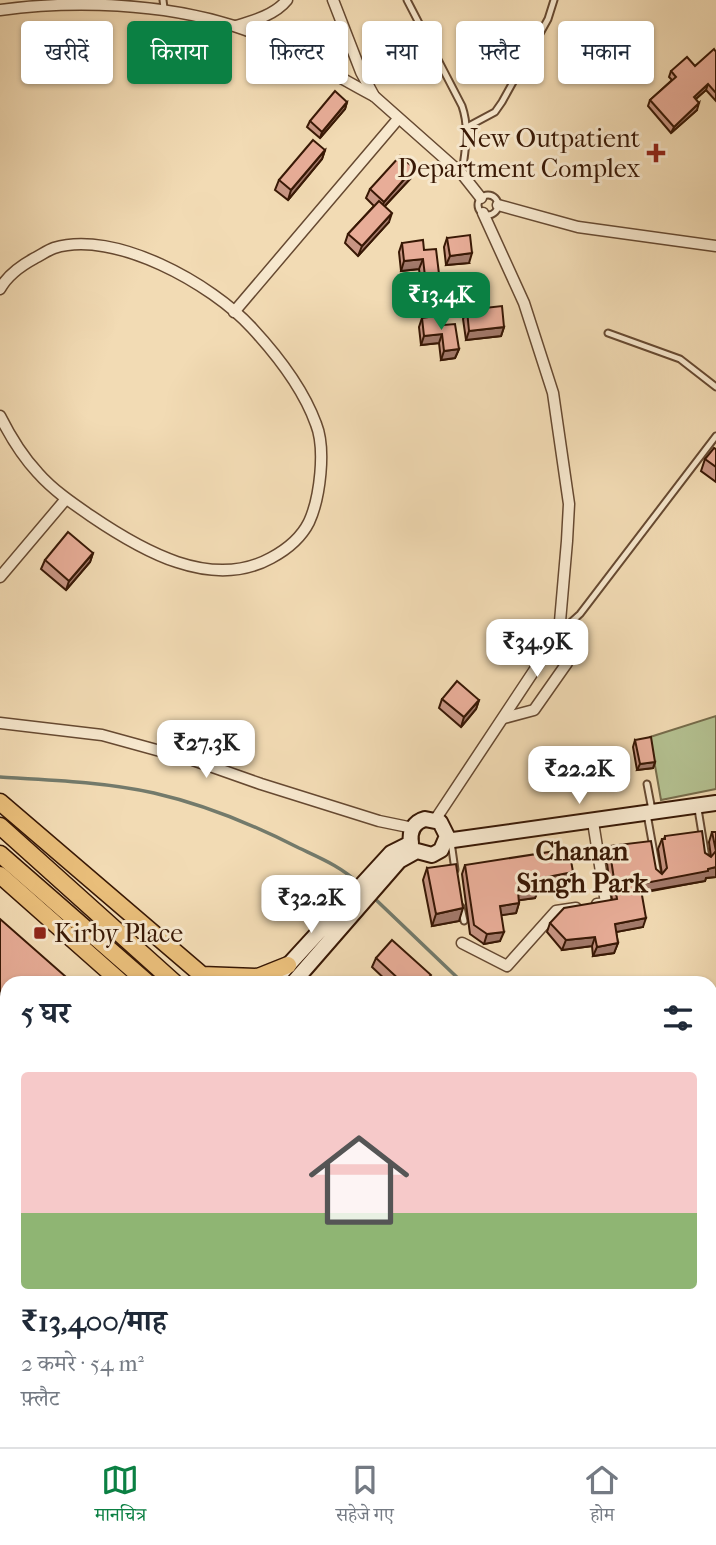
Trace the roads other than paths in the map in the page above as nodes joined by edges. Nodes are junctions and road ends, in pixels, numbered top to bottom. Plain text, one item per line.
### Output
1 (287, 0) edge
2 (333, 0) edge
3 (407, 0) edge
4 (554, 0) edge
5 (163, 4) edge
6 (0, 10) edge
7 (236, 26) junction
8 (374, 96) junction
9 (398, 119) junction
10 (467, 127) junction
11 (462, 174) junction
12 (481, 198) junction
13 (498, 205) junction
14 (482, 213) junction
15 (716, 246) edge
16 (0, 289) edge
17 (234, 312) junction
18 (608, 333) dead end
19 (716, 387) edge
20 (0, 416) edge
21 (716, 436) edge
22 (66, 499) junction
23 (0, 577) edge
24 (559, 633) junction
25 (504, 718) junction
26 (0, 723) edge
27 (648, 784) dead end
28 (0, 802) edge
29 (716, 803) edge
30 (698, 806) junction
31 (650, 813) junction
32 (435, 820) junction
33 (593, 822) junction
34 (0, 826) edge
35 (414, 840) junction
36 (448, 841) junction
37 (0, 854) edge
38 (707, 861) edge
39 (0, 875) edge
40 (658, 878) edge
41 (457, 881) edge
42 (459, 894) edge
43 (351, 906) junction
44 (464, 921) edge
45 (462, 943) dead end
46 (288, 965) junction
47 (114, 976) edge
48 (140, 976) edge
49 (167, 976) edge
50 (230, 976) edge
51 (260, 976) edge
52 (278, 976) edge
53 (298, 976) edge

1 - 7 street
2 - 8 street
3 - 10 lane
4 - 10 lane
5 - 6 street
5 - 7 street
7 - 8 street
8 - 9 street
9 - 11 street
9 - 17 street
10 - 11 lane
11 - 12 street
12 - 13 lane
12 - 14 lane
13 - 14 lane
13 - 15 street
14 - 24 street
16 - 17 street
17 - 22 street
18 - 19 lane
20 - 22 street
21 - 24 lane
22 - 23 street
24 - 25 street
24 - 25 street
25 - 32 street
26 - 35 street
27 - 31 lane
28 - 50 main road
29 - 30 street
30 - 31 street
30 - 38 lane
31 - 33 street
31 - 40 lane
32 - 35 street
32 - 36 street
33 - 36 street
33 - 45 street
34 - 49 main road
35 - 36 street
35 - 43 street
36 - 41 lane
37 - 48 main road
39 - 47 main road
42 - 44 lane
43 - 46 street
43 - 53 street
46 - 51 main road
46 - 52 street

